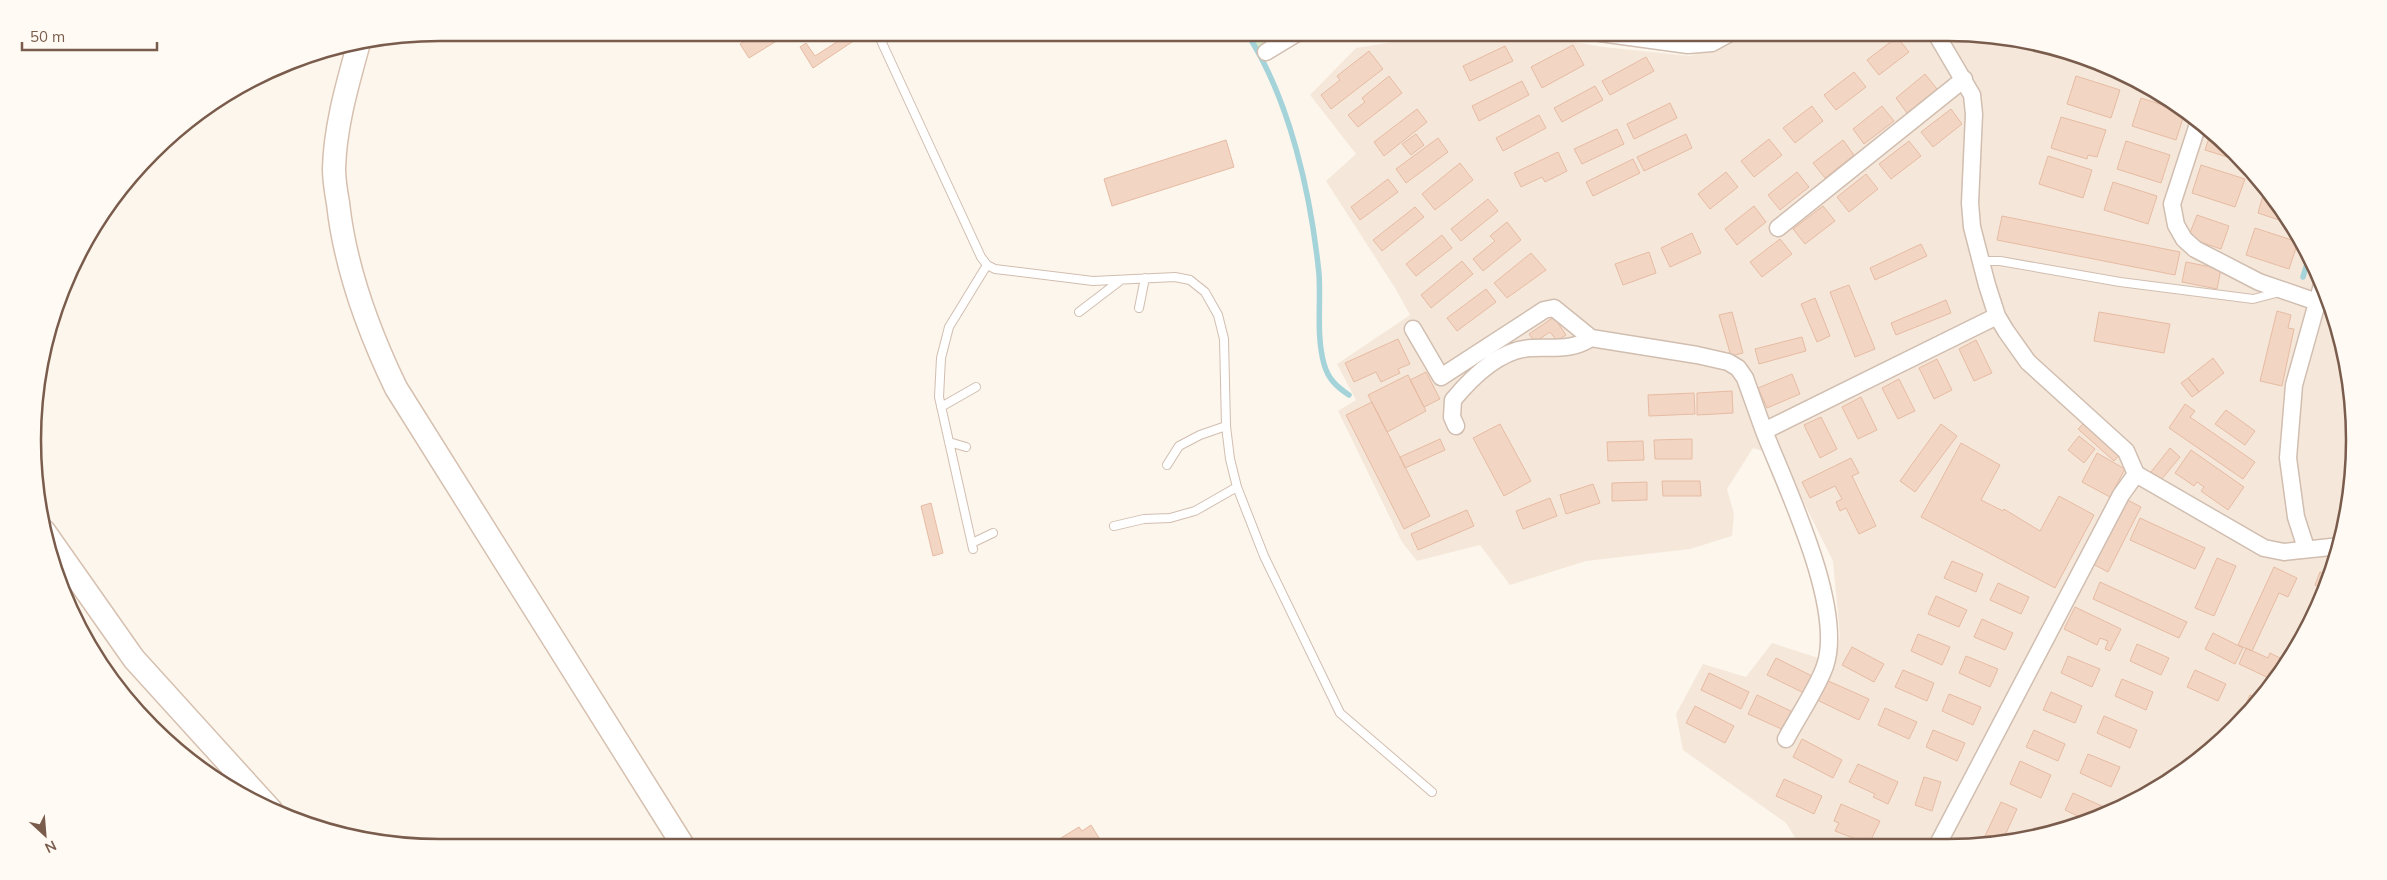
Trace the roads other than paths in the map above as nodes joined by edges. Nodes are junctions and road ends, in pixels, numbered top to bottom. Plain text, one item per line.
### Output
1 (881, 41) edge
2 (1284, 41) edge
3 (1659, 41) edge
4 (1716, 41) edge
5 (1941, 41) edge
6 (357, 50) edge
7 (1266, 52) dead end
8 (1964, 79) junction
9 (2196, 129) edge
10 (1778, 228) dead end
11 (1981, 261) junction
12 (987, 265) junction
13 (1145, 278) junction
14 (1121, 280) junction
15 (2284, 291) junction
16 (2319, 296) edge
17 (2317, 302) junction
18 (1139, 308) dead end
19 (1079, 312) dead end
20 (1997, 316) junction
21 (1413, 328) dead end
22 (1591, 338) junction
23 (976, 387) dead end
24 (941, 407) junction
25 (1226, 426) junction
26 (1456, 426) dead end
27 (1764, 431) junction
28 (949, 442) junction
29 (966, 447) dead end
30 (1167, 465) dead end
31 (2136, 474) junction
32 (1237, 488) junction
33 (1114, 526) dead end
34 (993, 533) dead end
35 (2331, 547) edge
36 (2306, 548) junction
37 (57, 549) edge
38 (1786, 740) dead end
39 (1432, 792) dead end
40 (256, 793) edge
41 (679, 839) edge
42 (1941, 839) edge

1 - 12 lane
2 - 7 street
3 - 4 street
5 - 8 street
6 - 41 street
8 - 10 street
8 - 11 street
9 - 15 street
11 - 15 lane
11 - 20 street
12 - 14 lane
12 - 24 lane
13 - 14 lane
13 - 18 lane
13 - 25 lane
14 - 19 lane
15 - 17 street
16 - 17 street
17 - 36 street
20 - 27 street
20 - 31 street
21 - 22 street
22 - 26 street
22 - 27 street
23 - 24 lane
24 - 28 lane
25 - 30 lane
25 - 32 lane
27 - 38 street
28 - 29 lane
28 - 34 lane
31 - 36 street
31 - 42 street
32 - 33 lane
32 - 39 lane
35 - 36 street
37 - 40 street

